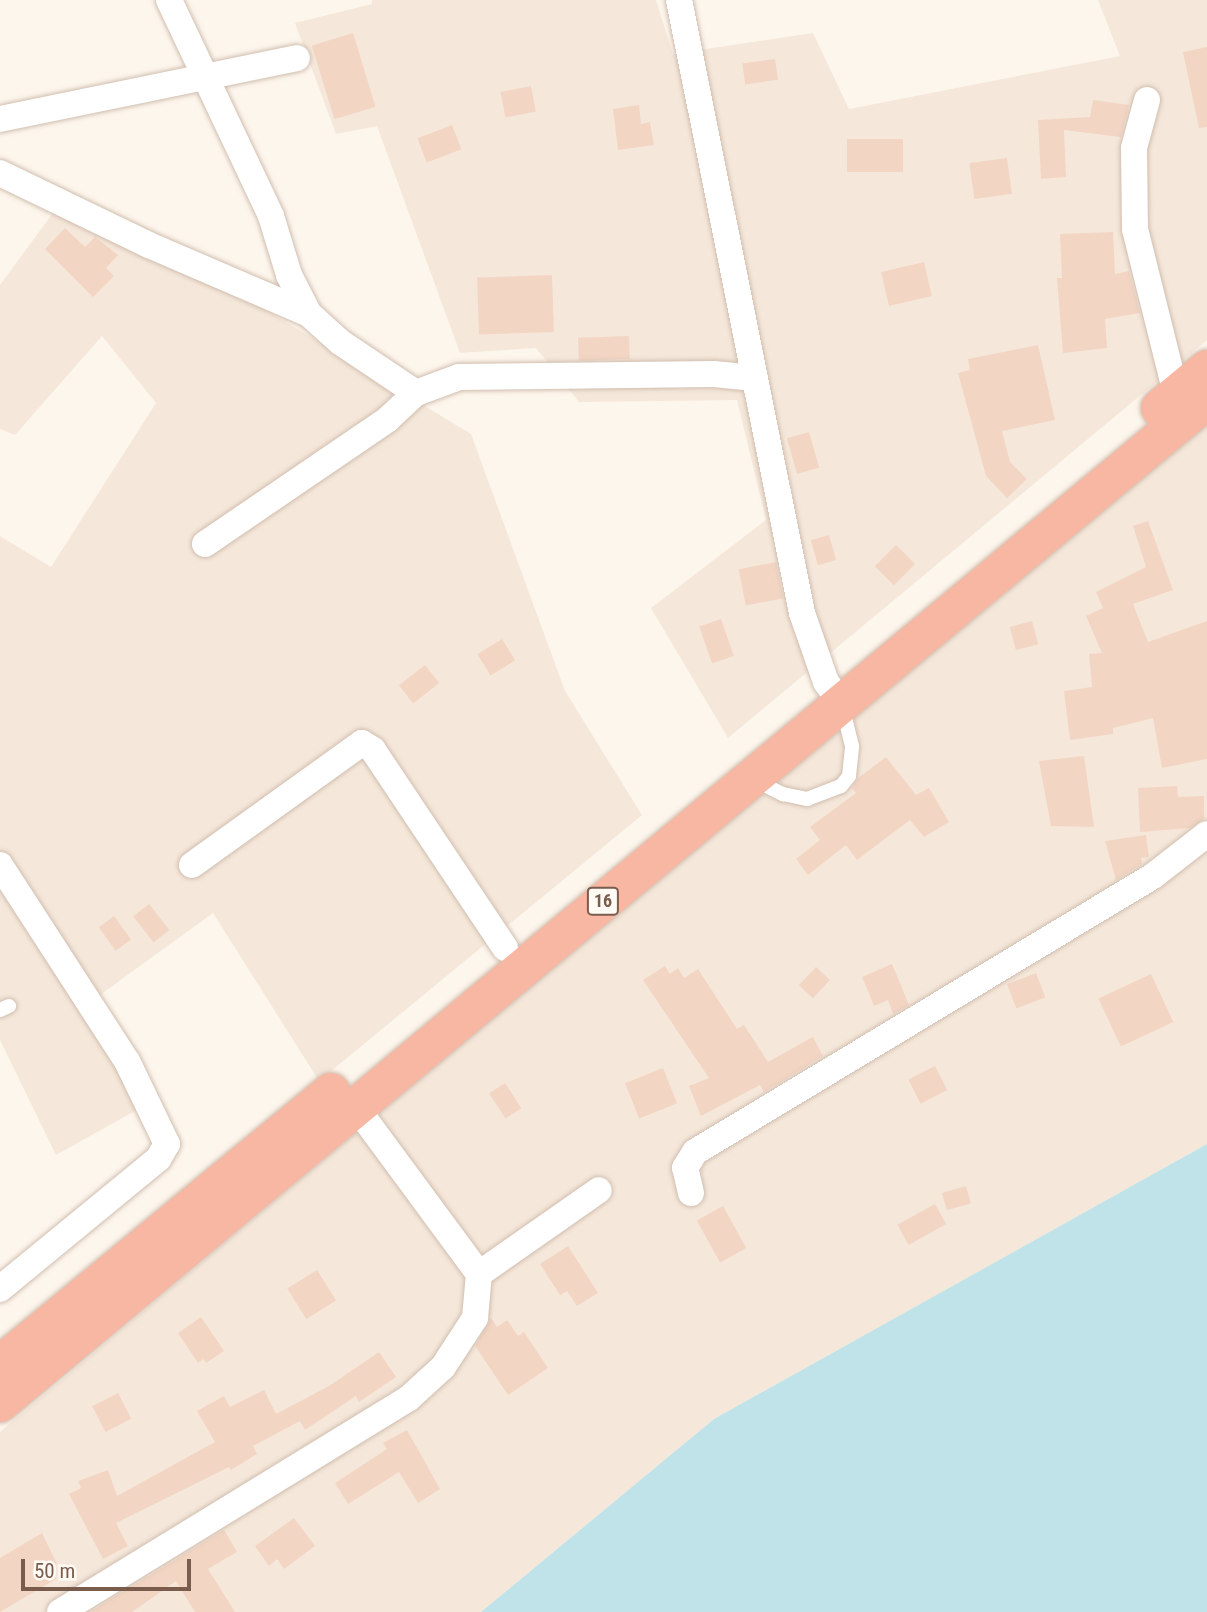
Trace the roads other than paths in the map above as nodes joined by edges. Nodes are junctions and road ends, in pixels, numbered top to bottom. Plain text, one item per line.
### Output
1 (169, 0) edge
2 (679, 0) edge
3 (297, 58) dead end
4 (204, 77) junction
5 (1147, 100) dead end
6 (0, 119) edge
7 (0, 173) edge
8 (309, 314) junction
9 (1207, 369) edge
10 (755, 378) junction
11 (416, 393) junction
12 (1192, 397) edge
13 (205, 544) dead end
14 (834, 693) junction
15 (752, 778) junction
16 (1207, 834) edge
17 (192, 864) dead end
18 (0, 866) edge
19 (505, 948) junction
20 (355, 1106) junction
21 (599, 1190) dead end
22 (691, 1193) dead end
23 (479, 1273) junction
24 (0, 1289) edge
25 (2, 1386) edge
26 (60, 1612) edge

1 - 4 street
2 - 10 street
3 - 4 street
4 - 6 street
4 - 8 street
5 - 12 street
7 - 8 street
8 - 11 street
9 - 12 highway, 16
10 - 11 street
10 - 14 street
11 - 13 street
12 - 14 highway, 16
14 - 15 highway, 16
14 - 15 lane
14 - 19 highway, 16
15 - 20 highway, 16
16 - 22 street
17 - 19 street
18 - 24 street
19 - 25 highway, 16
20 - 23 street
20 - 25 highway, 16
21 - 23 street
23 - 26 street

